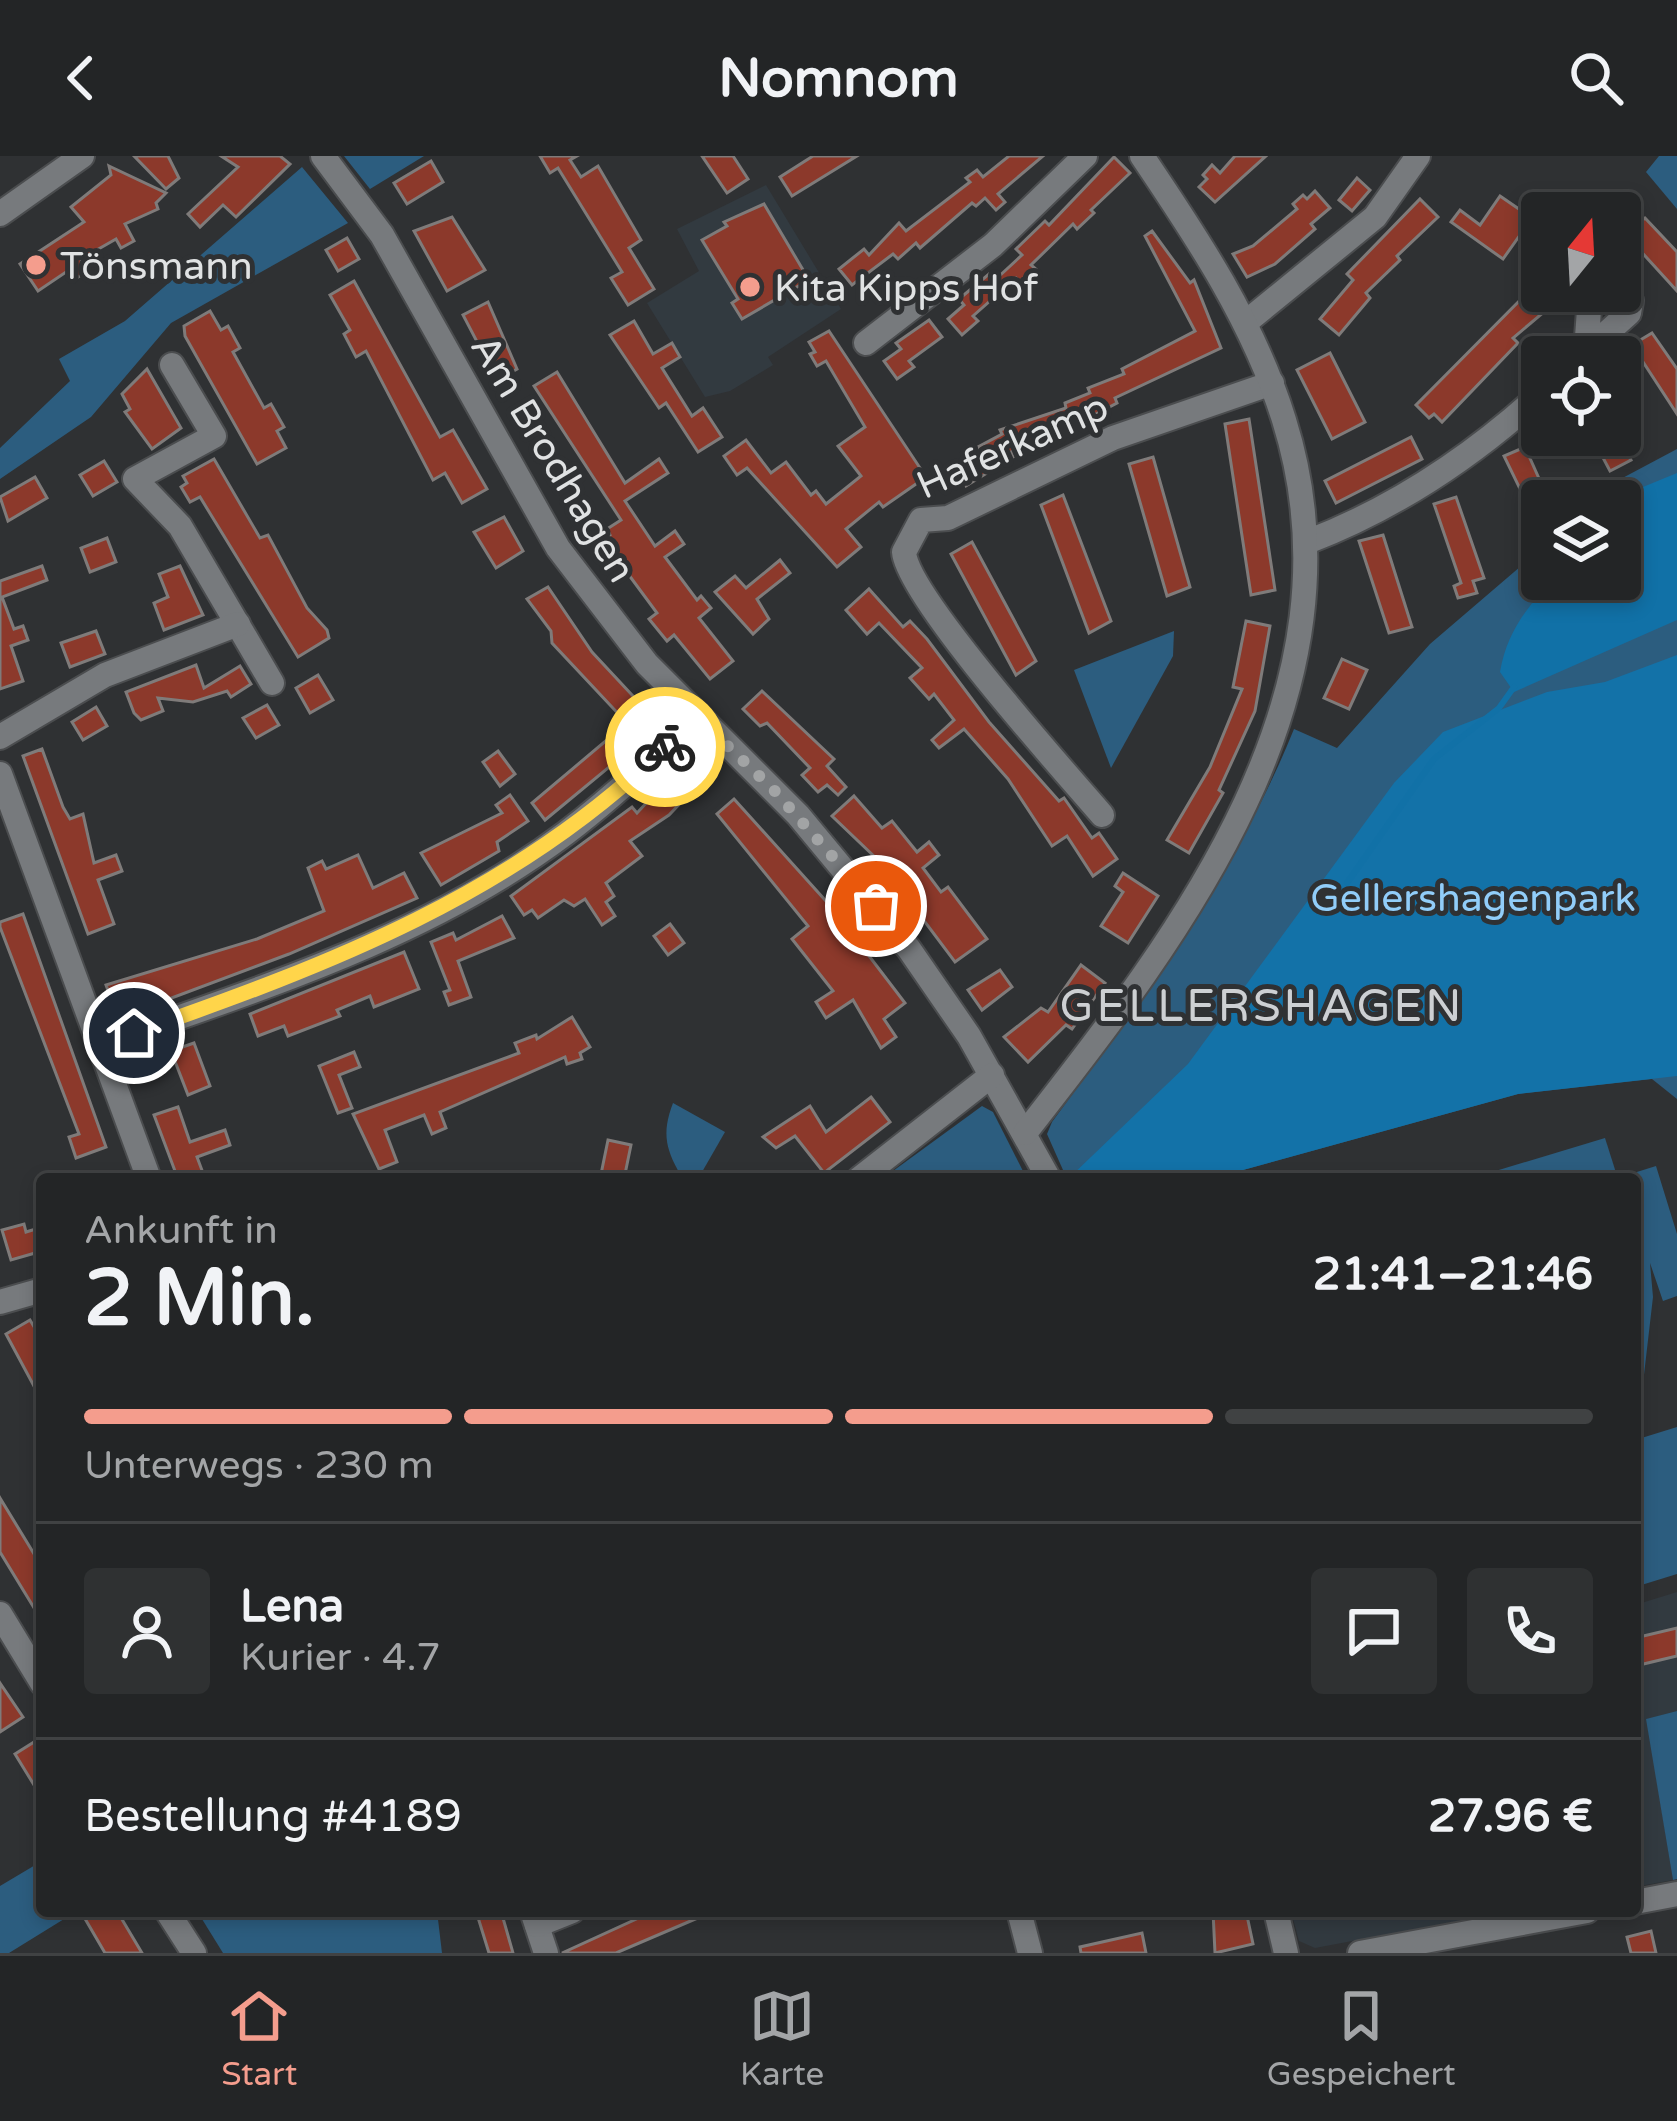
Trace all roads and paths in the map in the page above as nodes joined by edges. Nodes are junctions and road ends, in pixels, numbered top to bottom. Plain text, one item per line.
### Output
1 (82, 156) edge
2 (323, 156) edge
3 (1085, 156) edge
4 (1142, 156) edge
5 (1418, 156) edge
6 (0, 214) edge
7 (1630, 312) edge
8 (1245, 323) junction
9 (1604, 336) edge
10 (866, 344) dead end
11 (172, 365) dead end
12 (1272, 383) junction
13 (1521, 410) edge
14 (1307, 542) junction
15 (238, 624) junction
16 (272, 682) dead end
17 (697, 717) junction
18 (0, 736) edge
19 (0, 774) edge
20 (1102, 815) dead end
21 (100, 1045) junction
22 (992, 1075) junction
23 (1025, 1133) junction
24 (147, 1173) edge
25 (868, 1173) edge
26 (1046, 1173) edge
27 (36, 1292) edge
28 (0, 1302) edge
29 (0, 1614) edge
30 (36, 1673) edge
31 (1677, 1894) edge
32 (1641, 1901) edge
33 (171, 1917) edge
34 (189, 1917) edge
35 (1021, 1917) edge
36 (1277, 1917) edge
37 (1555, 1917) edge
38 (534, 1918) edge
39 (194, 1953) edge
40 (207, 1953) edge
41 (546, 1953) edge
42 (1030, 1953) edge
43 (1286, 1953) edge
44 (1360, 1953) edge

1 - 6 street
2 - 17 street, Am Brodhagen
3 - 10 street
4 - 8 street
5 - 8 street
7 - 9 street
8 - 12 street
11 - 15 street
12 - 14 street
12 - 20 street, Haferkamp
13 - 14 street
14 - 23 street
15 - 16 street
15 - 18 street
17 - 21 street
17 - 22 street, Am Brodhagen
19 - 21 street
21 - 24 street
22 - 23 street, Am Brodhagen
22 - 25 street
23 - 26 street, Am Brodhagen
27 - 28 street
29 - 30 street
31 - 32 street
33 - 39 street
34 - 40 street
35 - 42 street
36 - 43 street
37 - 44 street
38 - 41 street

